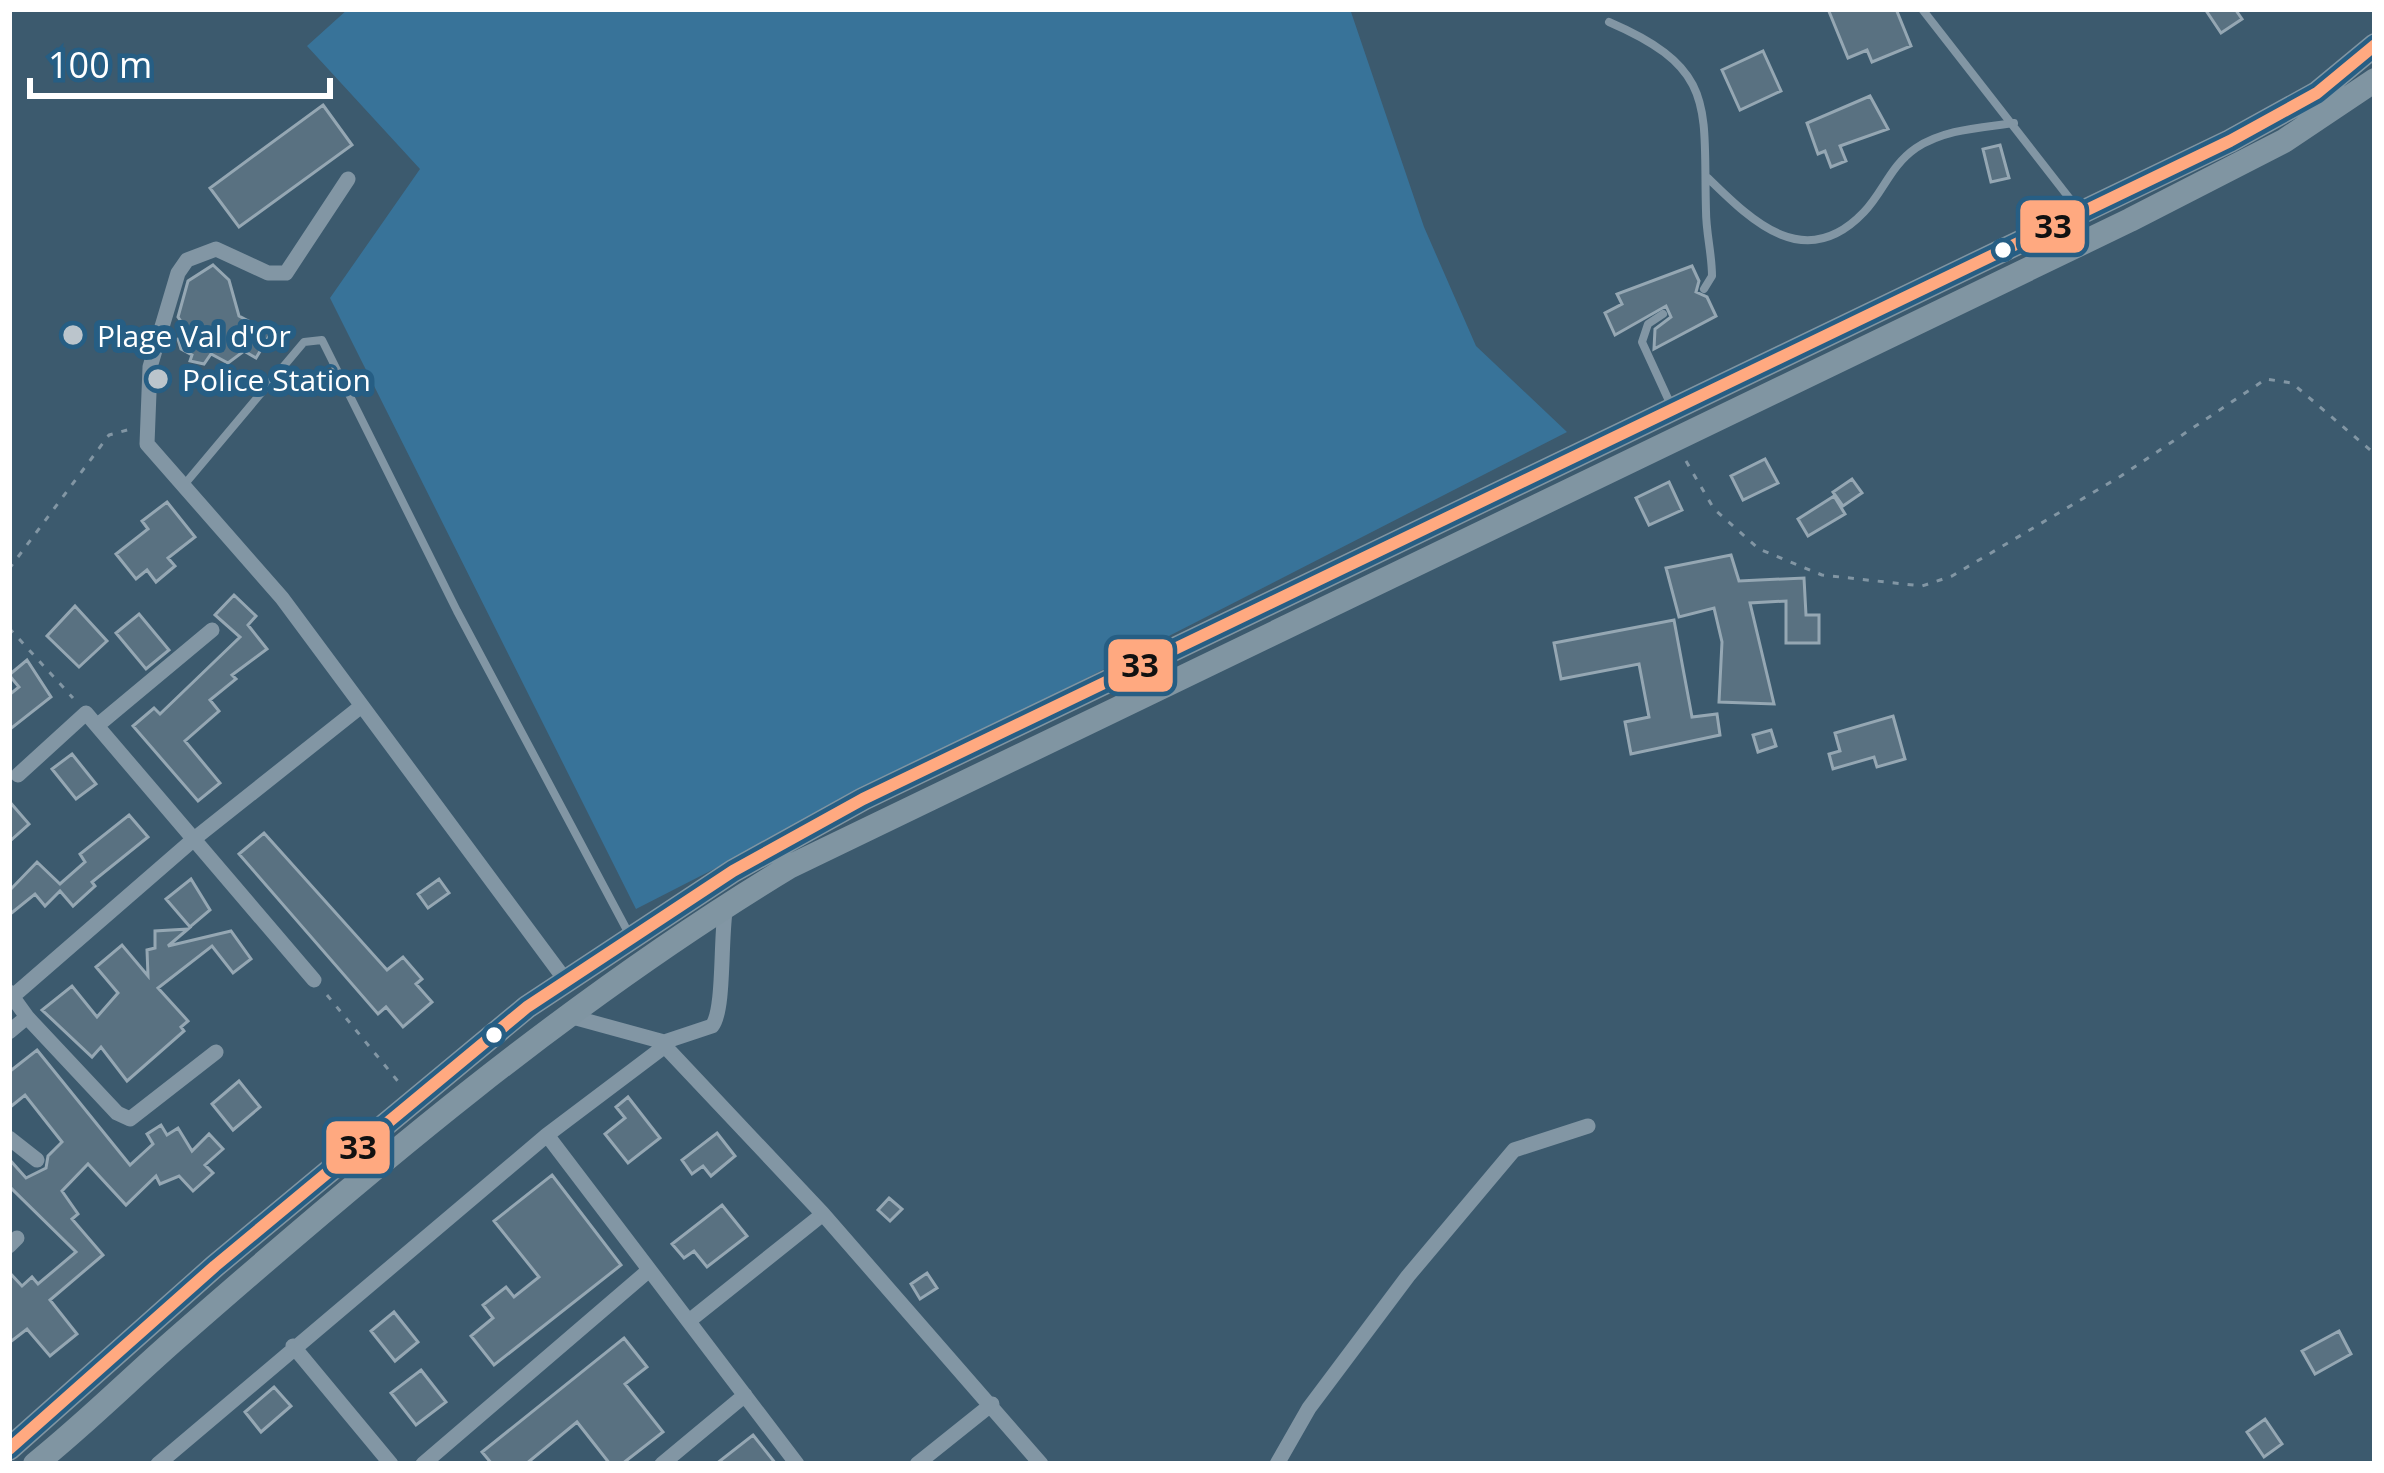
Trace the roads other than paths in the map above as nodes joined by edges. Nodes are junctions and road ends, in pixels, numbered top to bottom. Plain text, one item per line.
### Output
1 (1922, 9) edge
2 (1609, 22) dead end
3 (2375, 45) edge
4 (2375, 80) edge
5 (2014, 123) junction
6 (1708, 178) junction
7 (348, 179) dead end
8 (2081, 214) junction
9 (1704, 290) dead end
10 (1663, 314) dead end
11 (1673, 410) junction
12 (183, 486) junction
13 (212, 630) dead end
14 (358, 708) junction
15 (92, 719) junction
16 (18, 775) dead end
17 (194, 839) junction
18 (726, 905) junction
19 (632, 938) junction
20 (314, 980) road end
21 (566, 980) junction
22 (10, 994) edge
23 (566, 1016) junction
24 (27, 1017) junction
25 (9, 1032) edge
26 (662, 1044) junction
27 (215, 1052) dead end
28 (1588, 1126) dead end
29 (547, 1135) junction
30 (9, 1138) edge
31 (37, 1160) dead end
32 (823, 1214) junction
33 (648, 1271) junction
34 (689, 1321) junction
35 (293, 1346) junction
36 (745, 1395) junction
37 (992, 1404) junction
38 (9, 1449) edge
39 (35, 1464) edge
40 (159, 1464) edge
41 (391, 1464) edge
42 (424, 1464) edge
43 (662, 1464) edge
44 (797, 1464) edge
45 (917, 1464) edge
46 (1041, 1464) edge
47 (1276, 1464) edge

1 - 5 lane
2 - 6 lane
3 - 8 main road
4 - 18 main road
5 - 6 lane
5 - 8 lane
6 - 9 lane
7 - 12 street
8 - 11 main road
10 - 11 lane
11 - 19 main road
12 - 14 street
12 - 19 lane
13 - 15 street
14 - 17 street
14 - 21 street
15 - 16 street
15 - 17 street
17 - 20 street
17 - 22 street
18 - 23 main road
18 - 26 street
19 - 21 main road
21 - 38 main road
22 - 24 street
23 - 26 street
23 - 39 main road
24 - 25 street
24 - 27 street
26 - 29 street
26 - 32 street
28 - 47 street
29 - 33 street
29 - 35 street
30 - 31 street
32 - 34 street
32 - 37 street
33 - 34 street
33 - 42 street
34 - 36 street
35 - 40 street
35 - 41 street
36 - 43 street
36 - 44 street
37 - 45 street
37 - 46 street

